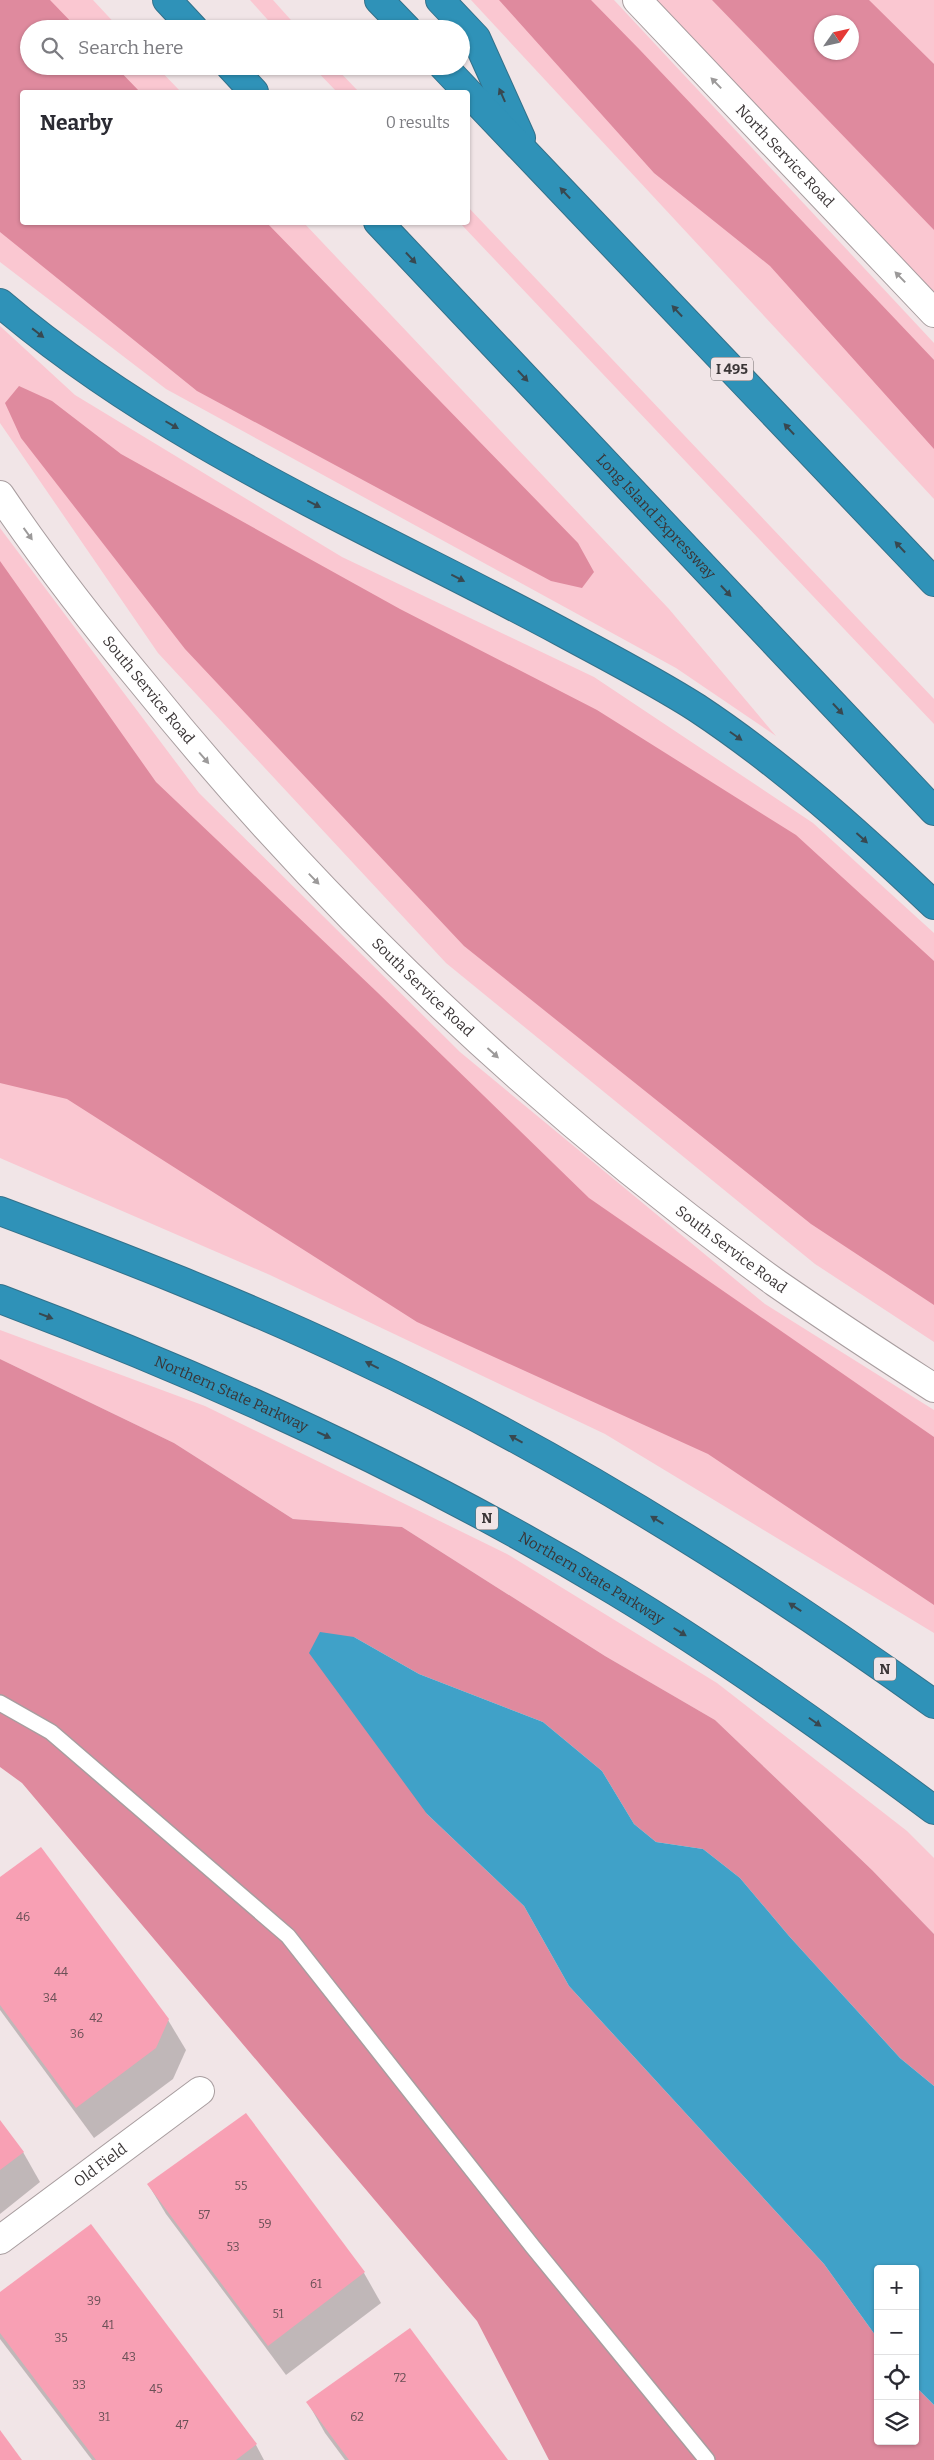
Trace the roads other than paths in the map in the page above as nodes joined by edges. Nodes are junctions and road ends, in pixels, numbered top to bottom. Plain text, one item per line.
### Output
1 (167, 0) edge
2 (379, 0) edge
3 (440, 0) edge
4 (637, 0) edge
5 (186, 20) edge
6 (398, 20) edge
7 (459, 20) edge
8 (470, 32) edge
9 (238, 75) edge
10 (452, 75) edge
11 (252, 90) edge
12 (466, 90) edge
13 (470, 94) edge
14 (529, 155) junction
15 (381, 225) edge
16 (0, 303) edge
17 (934, 312) edge
18 (0, 494) edge
19 (934, 582) edge
20 (934, 811) edge
21 (934, 904) edge
22 (0, 1211) edge
23 (0, 1299) edge
24 (934, 1388) edge
25 (0, 1703) edge
26 (934, 1704) edge
27 (934, 1810) edge
28 (200, 2091) dead end
29 (0, 2240) edge
30 (707, 2460) edge

1 - 5 highway
2 - 6 highway
7 -> 3 highway
17 -> 4 main road, North Service Road
14 -> 8 highway
9 - 11 highway
10 - 12 highway, I 495
13 - 14 highway, I 495
19 -> 14 highway, I 495
15 -> 20 highway, Long Island Expressway
16 -> 21 highway
18 -> 24 main road, South Service Road
26 -> 22 highway, N
23 -> 27 highway, Northern State Parkway / N
25 - 30 lane
28 - 29 main road, Old Field

